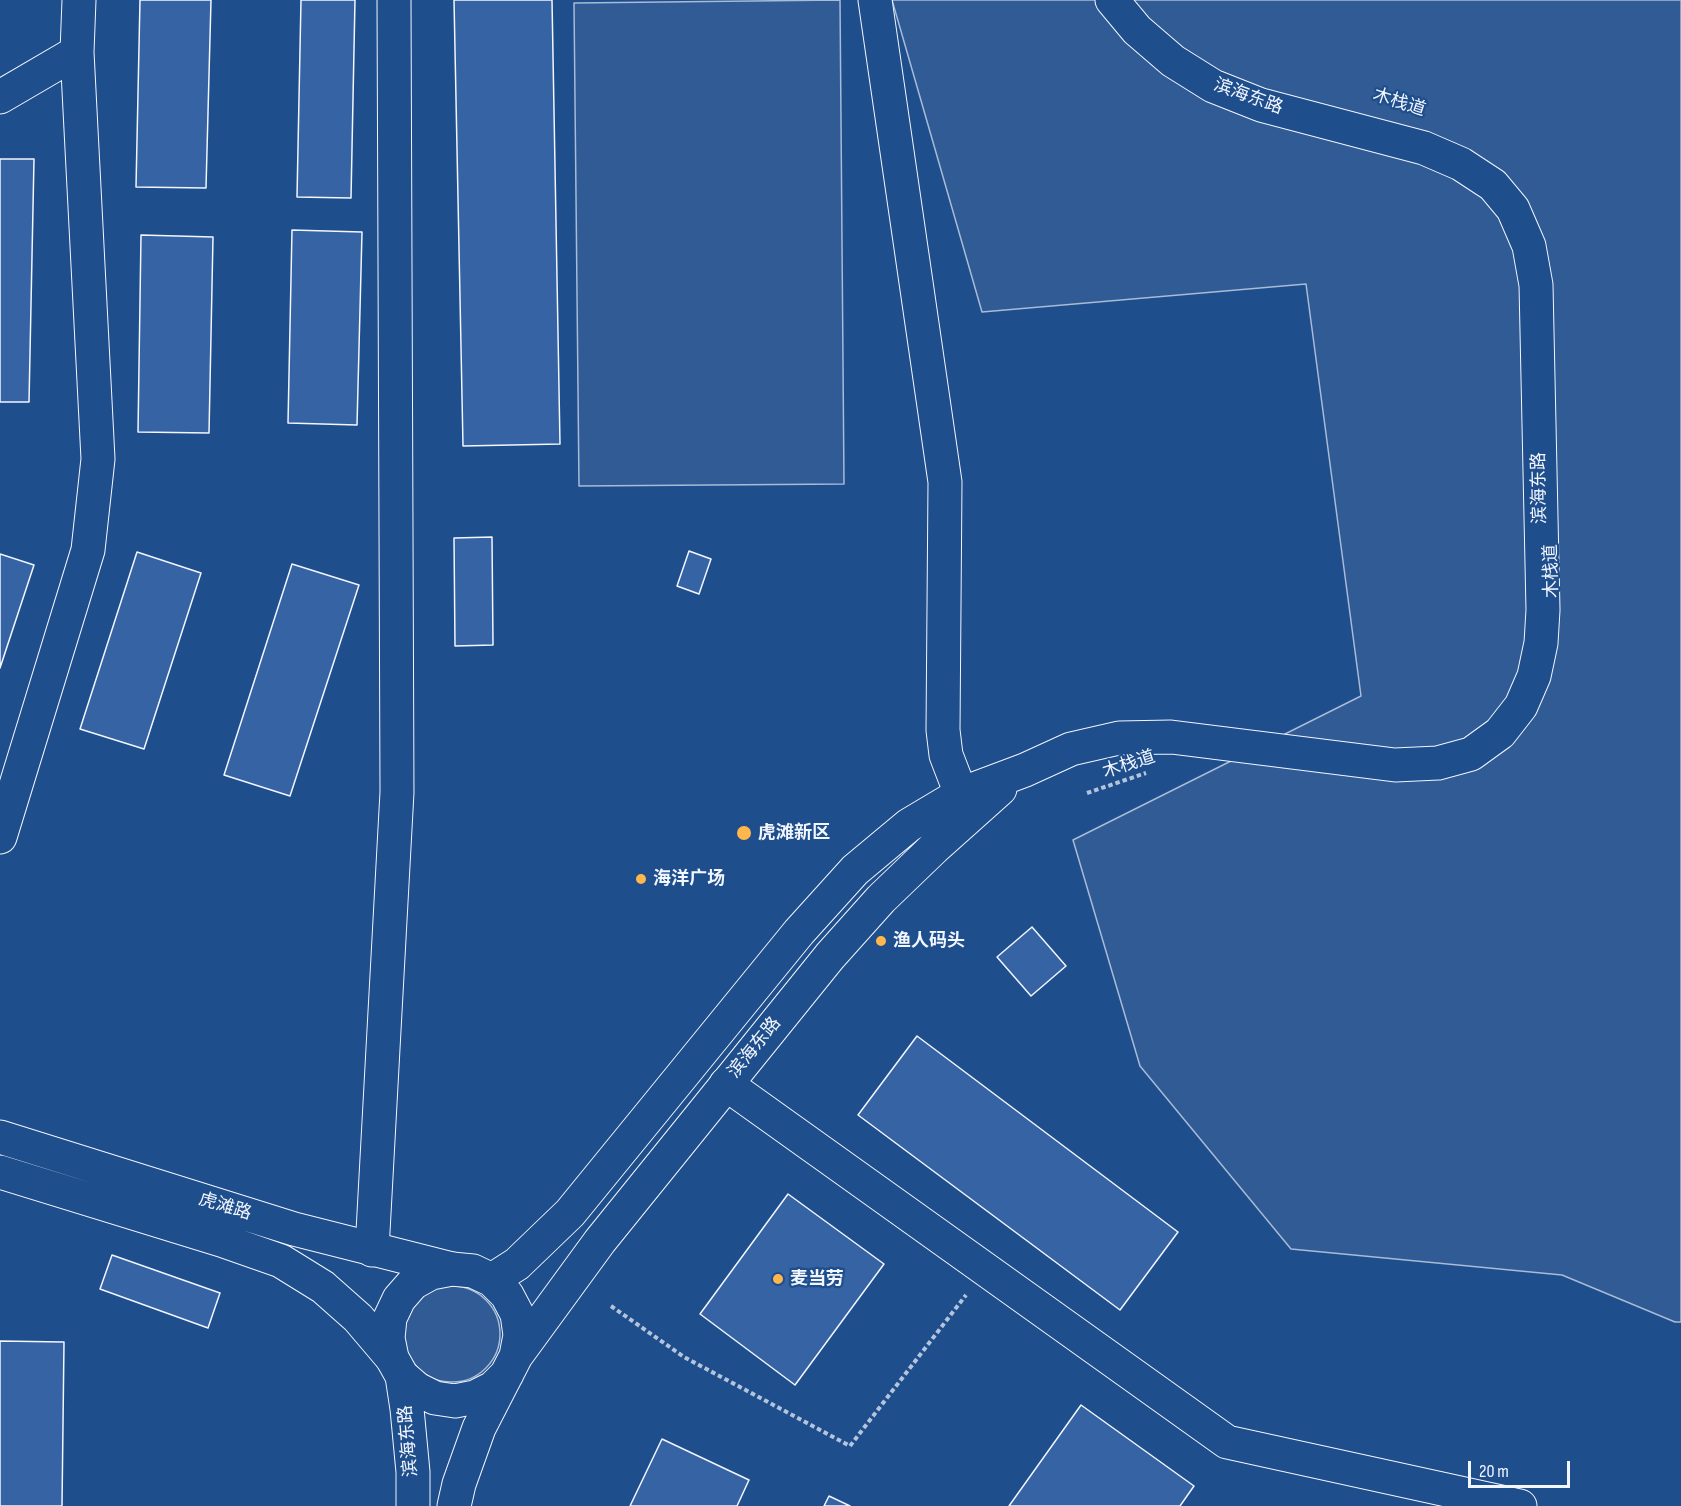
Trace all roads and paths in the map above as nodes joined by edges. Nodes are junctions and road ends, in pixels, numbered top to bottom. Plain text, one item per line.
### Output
1 (79, 0) edge
2 (394, 0) edge
3 (875, 0) edge
4 (1112, 0) edge
5 (77, 52) junction
6 (0, 97) edge
7 (1154, 771) dead end
8 (1087, 793) dead end
9 (967, 802) junction
10 (0, 837) edge
11 (726, 1084) junction
12 (0, 1137) edge
13 (0, 1172) edge
14 (372, 1250) junction
15 (452, 1269) junction
16 (986, 1269) junction
17 (492, 1280) junction
18 (611, 1306) dead end
19 (512, 1365) junction
20 (397, 1367) junction
21 (413, 1506) edge
22 (454, 1506) edge
23 (1520, 1506) edge

1 - 5 main road
2 - 14 main road
3 - 9 main road
4 - 9 main road, 滨海东路
5 - 6 main road
5 - 10 main road
7 - 8 path, 木栈道
9 - 11 main road, 滨海东路
9 - 17 main road, 滨海东路
11 - 16 main road
11 - 19 main road, 滨海东路
12 - 14 main road, 虎滩路
13 - 20 main road, 虎滩路
14 - 15 main road, 虎滩路
15 - 17 main road, 滨海东路
15 - 20 main road, 滨海东路
16 - 18 path
16 - 23 main road
17 - 19 main road, 滨海东路
19 - 20 main road, 滨海东路
19 - 22 main road, 滨海东路
20 - 21 main road, 滨海东路

